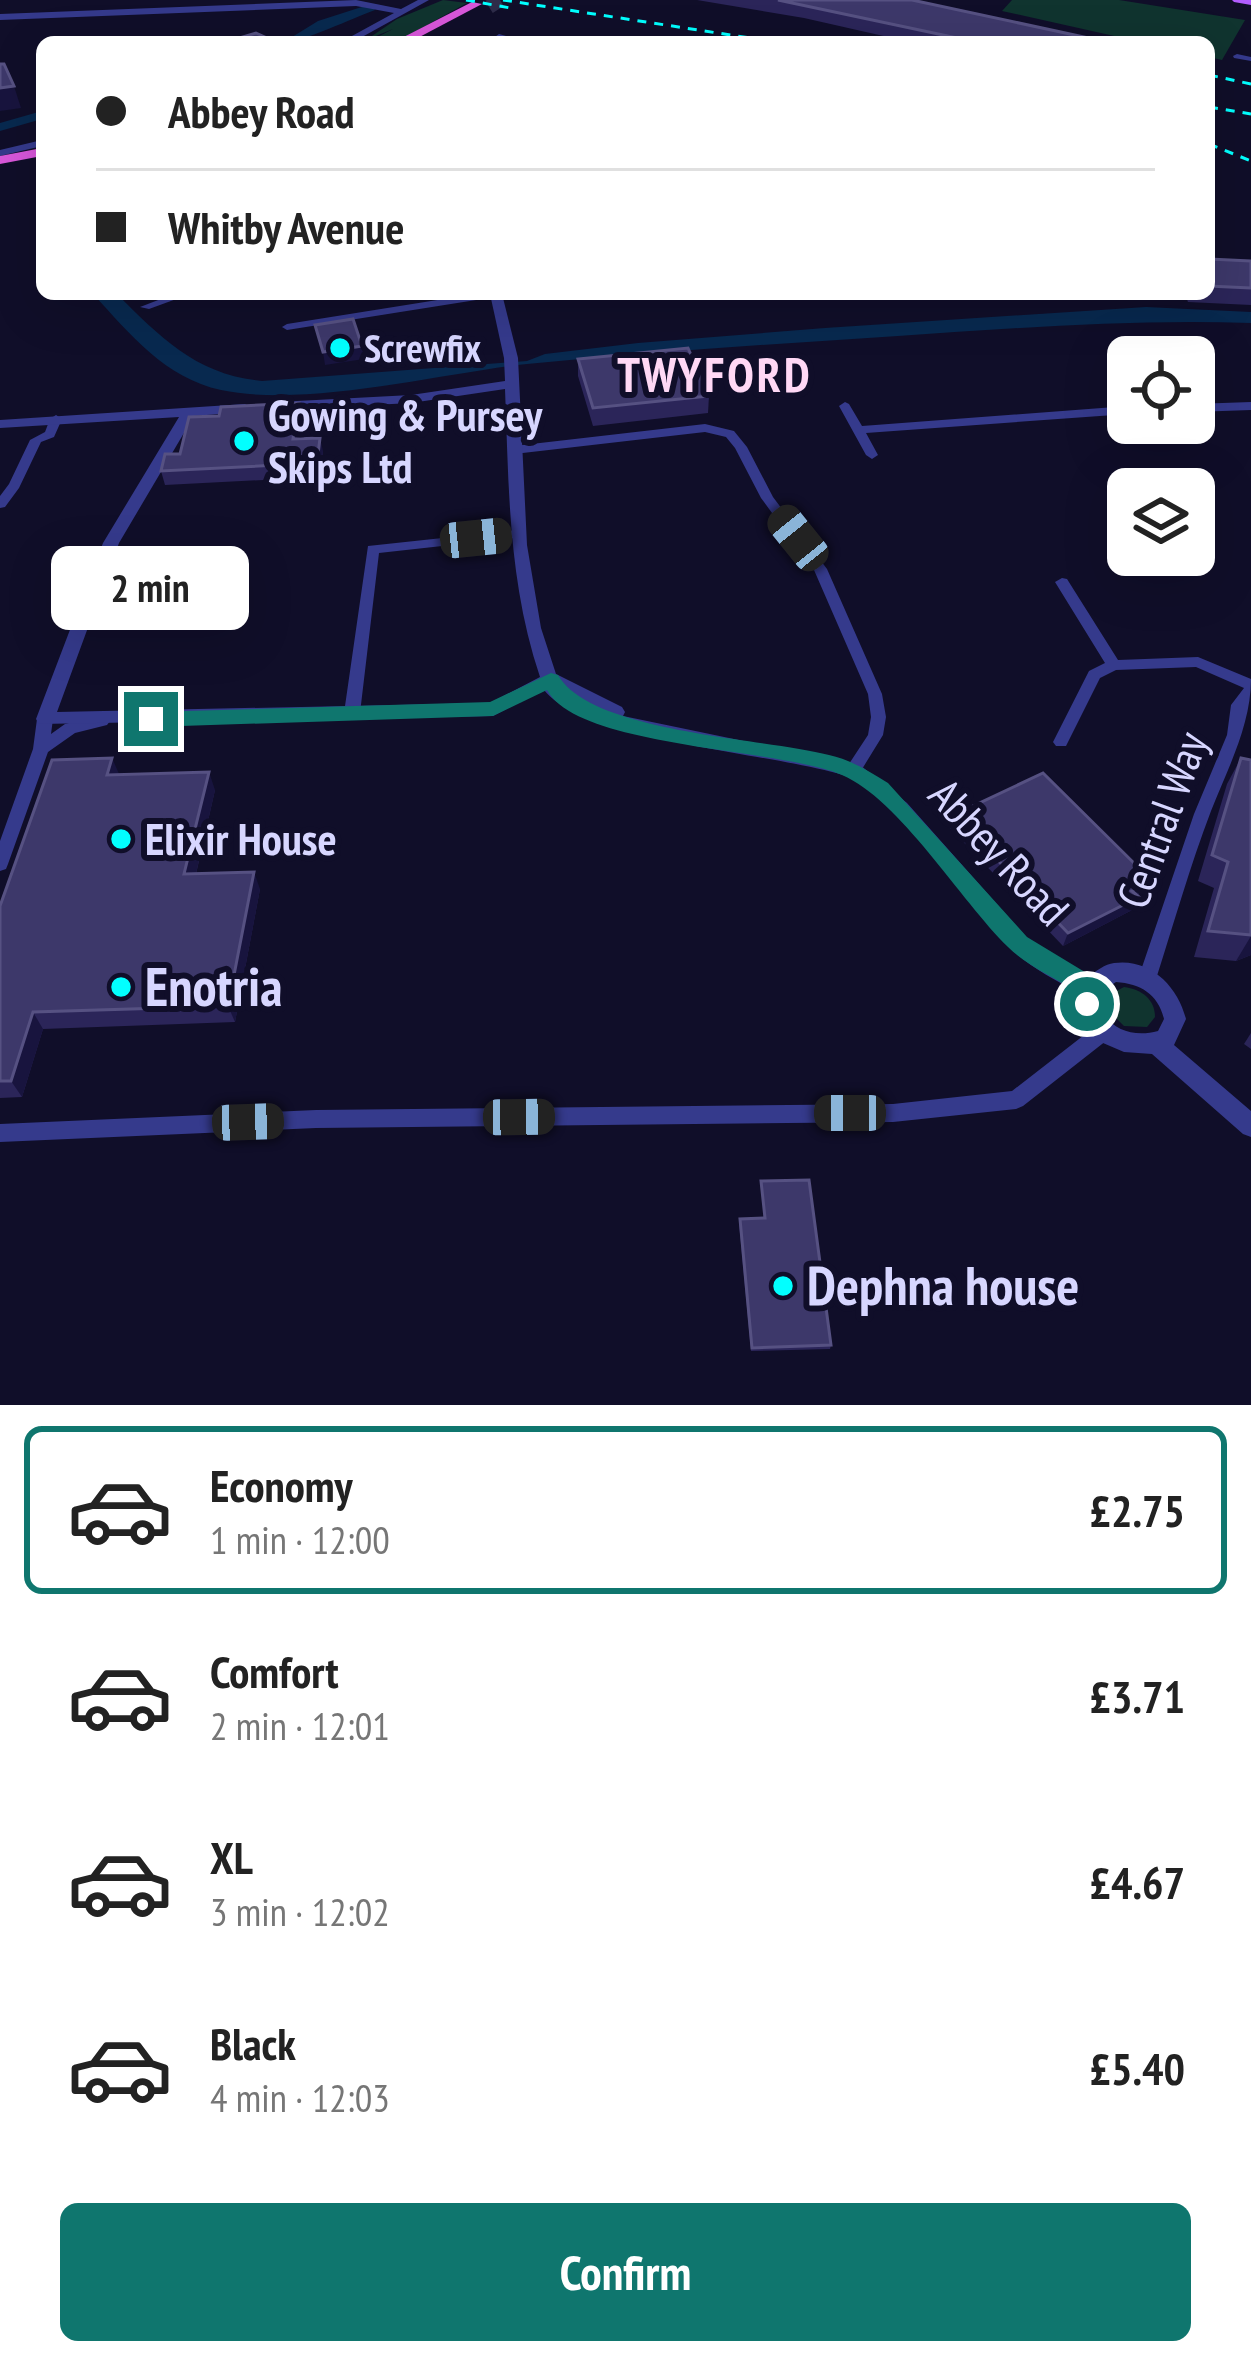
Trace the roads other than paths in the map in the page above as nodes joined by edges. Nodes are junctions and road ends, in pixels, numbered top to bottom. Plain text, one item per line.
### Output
1 (424, 0) edge
2 (1238, 0) edge
3 (342, 2) edge
4 (1251, 2) edge
5 (483, 6) junction
6 (398, 10) junction
7 (0, 17) edge
8 (460, 31) dead end
9 (434, 32) edge
10 (356, 36) edge
11 (428, 36) edge
12 (1237, 56) dead end
13 (1251, 59) edge
14 (36, 154) edge
15 (2, 159) edge
16 (167, 300) edge
17 (457, 300) edge
18 (496, 300) edge
19 (145, 307) dead end
20 (287, 327) dead end
21 (512, 372) junction
22 (845, 406) dead end
23 (1251, 406) edge
24 (1215, 407) edge
25 (189, 412) junction
26 (1107, 412) edge
27 (56, 419) junction
28 (30, 421) junction
29 (0, 424) edge
30 (860, 430) junction
31 (36, 440) junction
32 (514, 450) junction
33 (872, 455) dead end
34 (0, 504) edge
35 (518, 534) junction
36 (1062, 582) dead end
37 (1114, 665) junction
38 (551, 680) junction
39 (1251, 687) edge
40 (352, 713) junction
41 (45, 719) junction
42 (102, 721) junction
43 (1244, 734) edge
44 (1061, 742) dead end
45 (41, 749) junction
46 (853, 770) junction
47 (0, 864) edge
48 (1148, 979) junction
49 (1089, 988) junction
50 (1104, 1031) junction
51 (1157, 1043) junction
52 (1251, 1126) edge
53 (0, 1133) edge

1 - 6 street
2 - 4 main road
3 - 6 street
3 - 7 street
5 - 8 highway
5 - 9 highway
5 - 11 highway
6 - 10 street
12 - 13 street
14 - 15 highway
16 - 19 street
17 - 20 street
18 - 21 street
21 - 25 street
21 - 32 street
22 - 30 street
23 - 24 street
25 - 27 street
25 - 41 street
26 - 30 street
27 - 28 street
27 - 31 street
28 - 29 street
28 - 31 street
30 - 33 street
31 - 34 street
32 - 35 street
32 - 46 street
35 - 38 street
35 - 40 street
36 - 37 street
37 - 39 street
37 - 44 street
38 - 40 street
38 - 46 street, Abbey Road
39 - 43 street, Central Way
40 - 42 street
41 - 42 street
41 - 45 street
42 - 45 street
43 - 48 street, Central Way
45 - 47 street
46 - 49 street, Abbey Road
48 - 49 street
48 - 51 street
49 - 50 street
50 - 51 street
50 - 53 street
51 - 52 street

